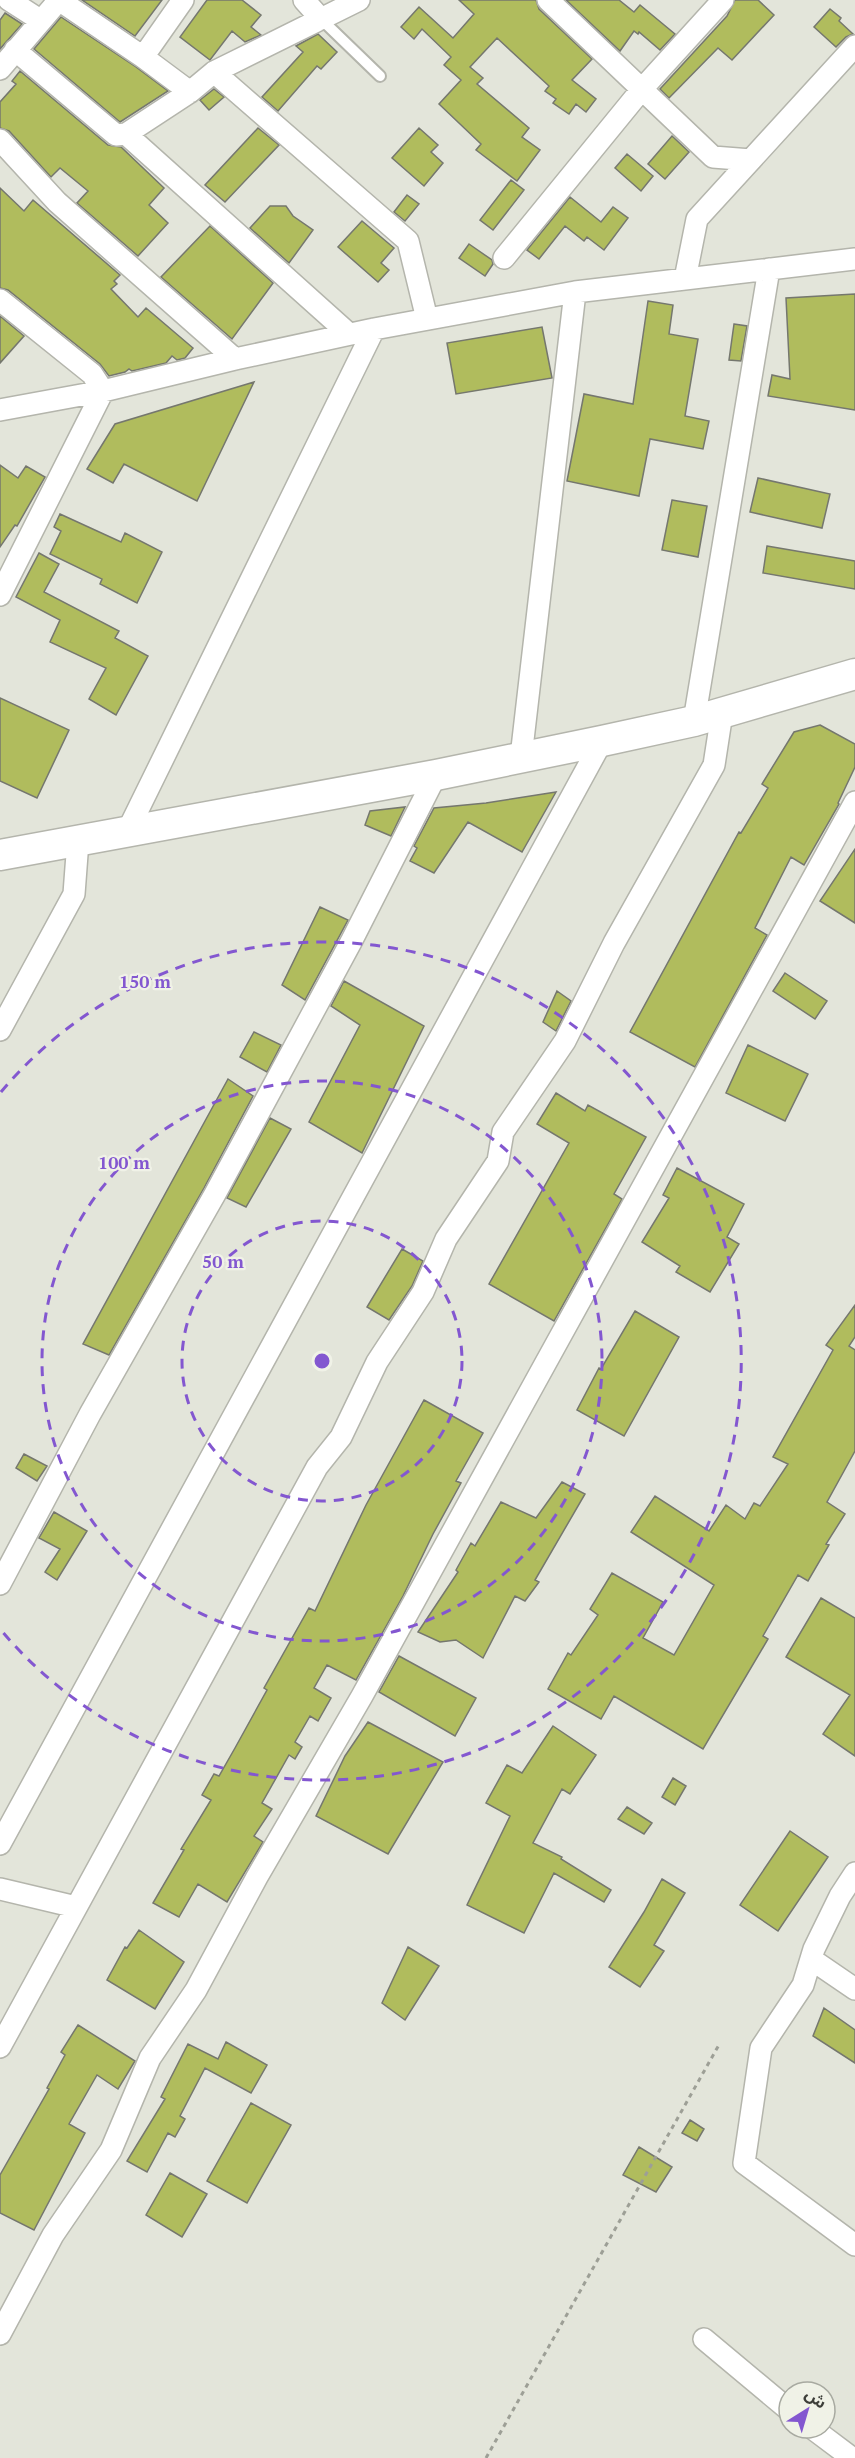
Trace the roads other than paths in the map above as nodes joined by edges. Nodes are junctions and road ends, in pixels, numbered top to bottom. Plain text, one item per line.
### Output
1 (9, 0) edge
2 (183, 0) edge
3 (304, 0) edge
4 (359, 0) edge
5 (548, 0) edge
6 (723, 0) edge
7 (321, 19) junction
8 (40, 20) junction
9 (855, 46) edge
10 (15, 50) junction
11 (143, 57) junction
12 (0, 69) edge
13 (214, 72) junction
14 (380, 76) dead end
15 (642, 89) junction
16 (190, 92) junction
17 (126, 134) junction
18 (0, 140) edge
19 (751, 160) junction
20 (504, 258) dead end
21 (855, 260) edge
22 (770, 269) junction
23 (685, 279) junction
24 (575, 292) junction
25 (0, 300) edge
26 (427, 319) junction
27 (374, 329) junction
28 (349, 334) junction
29 (235, 359) junction
30 (102, 391) junction
31 (0, 410) edge
32 (0, 595) edge
33 (855, 674) edge
34 (708, 717) junction
35 (602, 741) junction
36 (521, 758) junction
37 (436, 775) junction
38 (855, 802) edge
39 (127, 832) junction
40 (78, 841) junction
41 (0, 855) edge
42 (0, 1030) edge
43 (0, 1584) edge
44 (0, 1844) edge
45 (855, 1873) edge
46 (0, 1889) edge
47 (76, 1907) junction
48 (811, 1959) junction
49 (855, 1989) edge
50 (0, 2047) edge
51 (855, 2245) edge
52 (0, 2334) edge
53 (704, 2339) dead end
54 (777, 2400) edge
55 (828, 2440) edge
56 (852, 2458) edge

1 - 8 street
2 - 11 street
3 - 7 street
4 - 7 street
5 - 15 street
6 - 15 street
7 - 13 street
7 - 14 lane
8 - 10 street
8 - 11 street
9 - 19 street
10 - 12 street
10 - 17 street
11 - 16 street
13 - 16 street
13 - 26 street
15 - 19 street
15 - 20 street
16 - 17 street
17 - 28 street
18 - 29 street
19 - 23 street
21 - 22 street
22 - 23 street
22 - 34 street
23 - 24 street
24 - 26 street
24 - 36 street
25 - 30 street
26 - 27 street
27 - 28 street
27 - 39 street
28 - 29 street
29 - 30 street
30 - 31 street
30 - 32 street
33 - 34 main road
34 - 35 main road
34 - 47 street
35 - 36 main road
35 - 44 street
36 - 37 main road
37 - 39 main road
37 - 43 street
38 - 52 street
39 - 40 main road
40 - 41 main road
40 - 42 street
45 - 48 street
46 - 47 street
47 - 50 street
48 - 49 street
48 - 51 street
53 - 54 street
55 - 56 street

